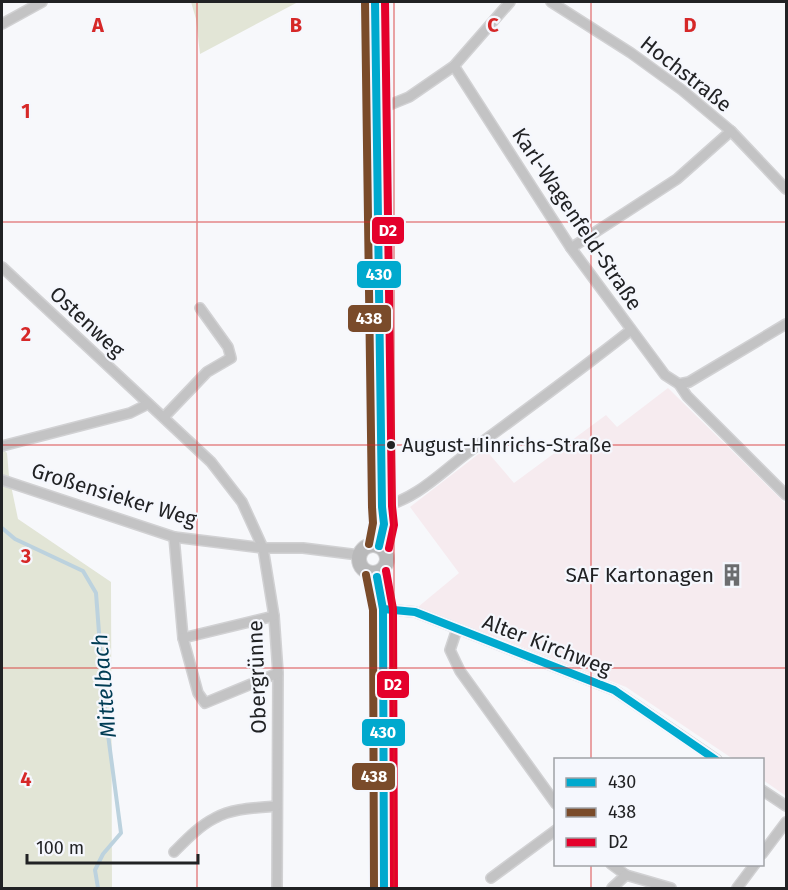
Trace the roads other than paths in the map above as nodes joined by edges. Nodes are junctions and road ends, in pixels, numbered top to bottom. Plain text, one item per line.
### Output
1 (42, 2) edge
2 (375, 2) edge
3 (510, 2) edge
4 (551, 2) edge
5 (2, 24) edge
6 (454, 66) junction
7 (377, 110) junction
8 (730, 132) junction
9 (786, 189) edge
10 (571, 248) junction
11 (2, 267) edge
12 (200, 308) dead end
13 (786, 324) edge
14 (631, 330) junction
15 (680, 384) junction
16 (148, 404) junction
17 (164, 417) junction
18 (2, 446) edge
19 (2, 480) edge
20 (786, 495) edge
21 (382, 507) junction
22 (174, 537) junction
23 (375, 545) junction
24 (263, 548) junction
25 (359, 555) junction
26 (376, 573) junction
27 (383, 609) junction
28 (274, 616) junction
29 (457, 629) junction
30 (183, 638) junction
31 (278, 673) junction
32 (716, 758) edge
33 (764, 791) edge
34 (554, 803) edge
35 (276, 806) junction
36 (786, 806) edge
37 (786, 822) edge
38 (554, 831) edge
39 (764, 851) edge
40 (174, 852) dead end
41 (614, 866) edge
42 (754, 866) edge
43 (627, 875) junction
44 (491, 878) dead end
45 (277, 888) edge
46 (384, 888) edge
47 (612, 888) edge
48 (671, 888) edge
49 (737, 888) edge

1 - 5 street
2 - 7 street
3 - 6 street
4 - 8 street, Hochstraße
6 - 7 street
6 - 10 street, Karl-Wagenfeld-Straße
7 - 21 street
8 - 9 street, Hochstraße
8 - 10 street
10 - 14 street, Karl-Wagenfeld-Straße
11 - 16 street, Ostenweg
12 - 17 street
13 - 15 street
14 - 15 street, Karl-Wagenfeld-Straße
14 - 21 street
15 - 20 street, Karl-Wagenfeld-Straße
16 - 17 street, Ostenweg
16 - 18 street
17 - 24 street, Ostenweg
19 - 22 street, Großensieker Weg
21 - 23 street
22 - 24 street, Großensieker Weg
22 - 30 street
23 - 25 street
23 - 26 street
24 - 25 street, Großensieker Weg
24 - 28 street, Obergrünne
25 - 26 street
26 - 27 street
27 - 29 street, Alter Kirchweg
27 - 46 street
28 - 30 street
28 - 31 street, Obergrünne
29 - 32 street, Alter Kirchweg
29 - 34 street
30 - 31 street
31 - 35 street, Obergrünne
33 - 36 street
35 - 40 street
35 - 45 street, Obergrünne
37 - 39 street
38 - 44 street
41 - 43 street
42 - 49 street
43 - 47 street
43 - 48 street

